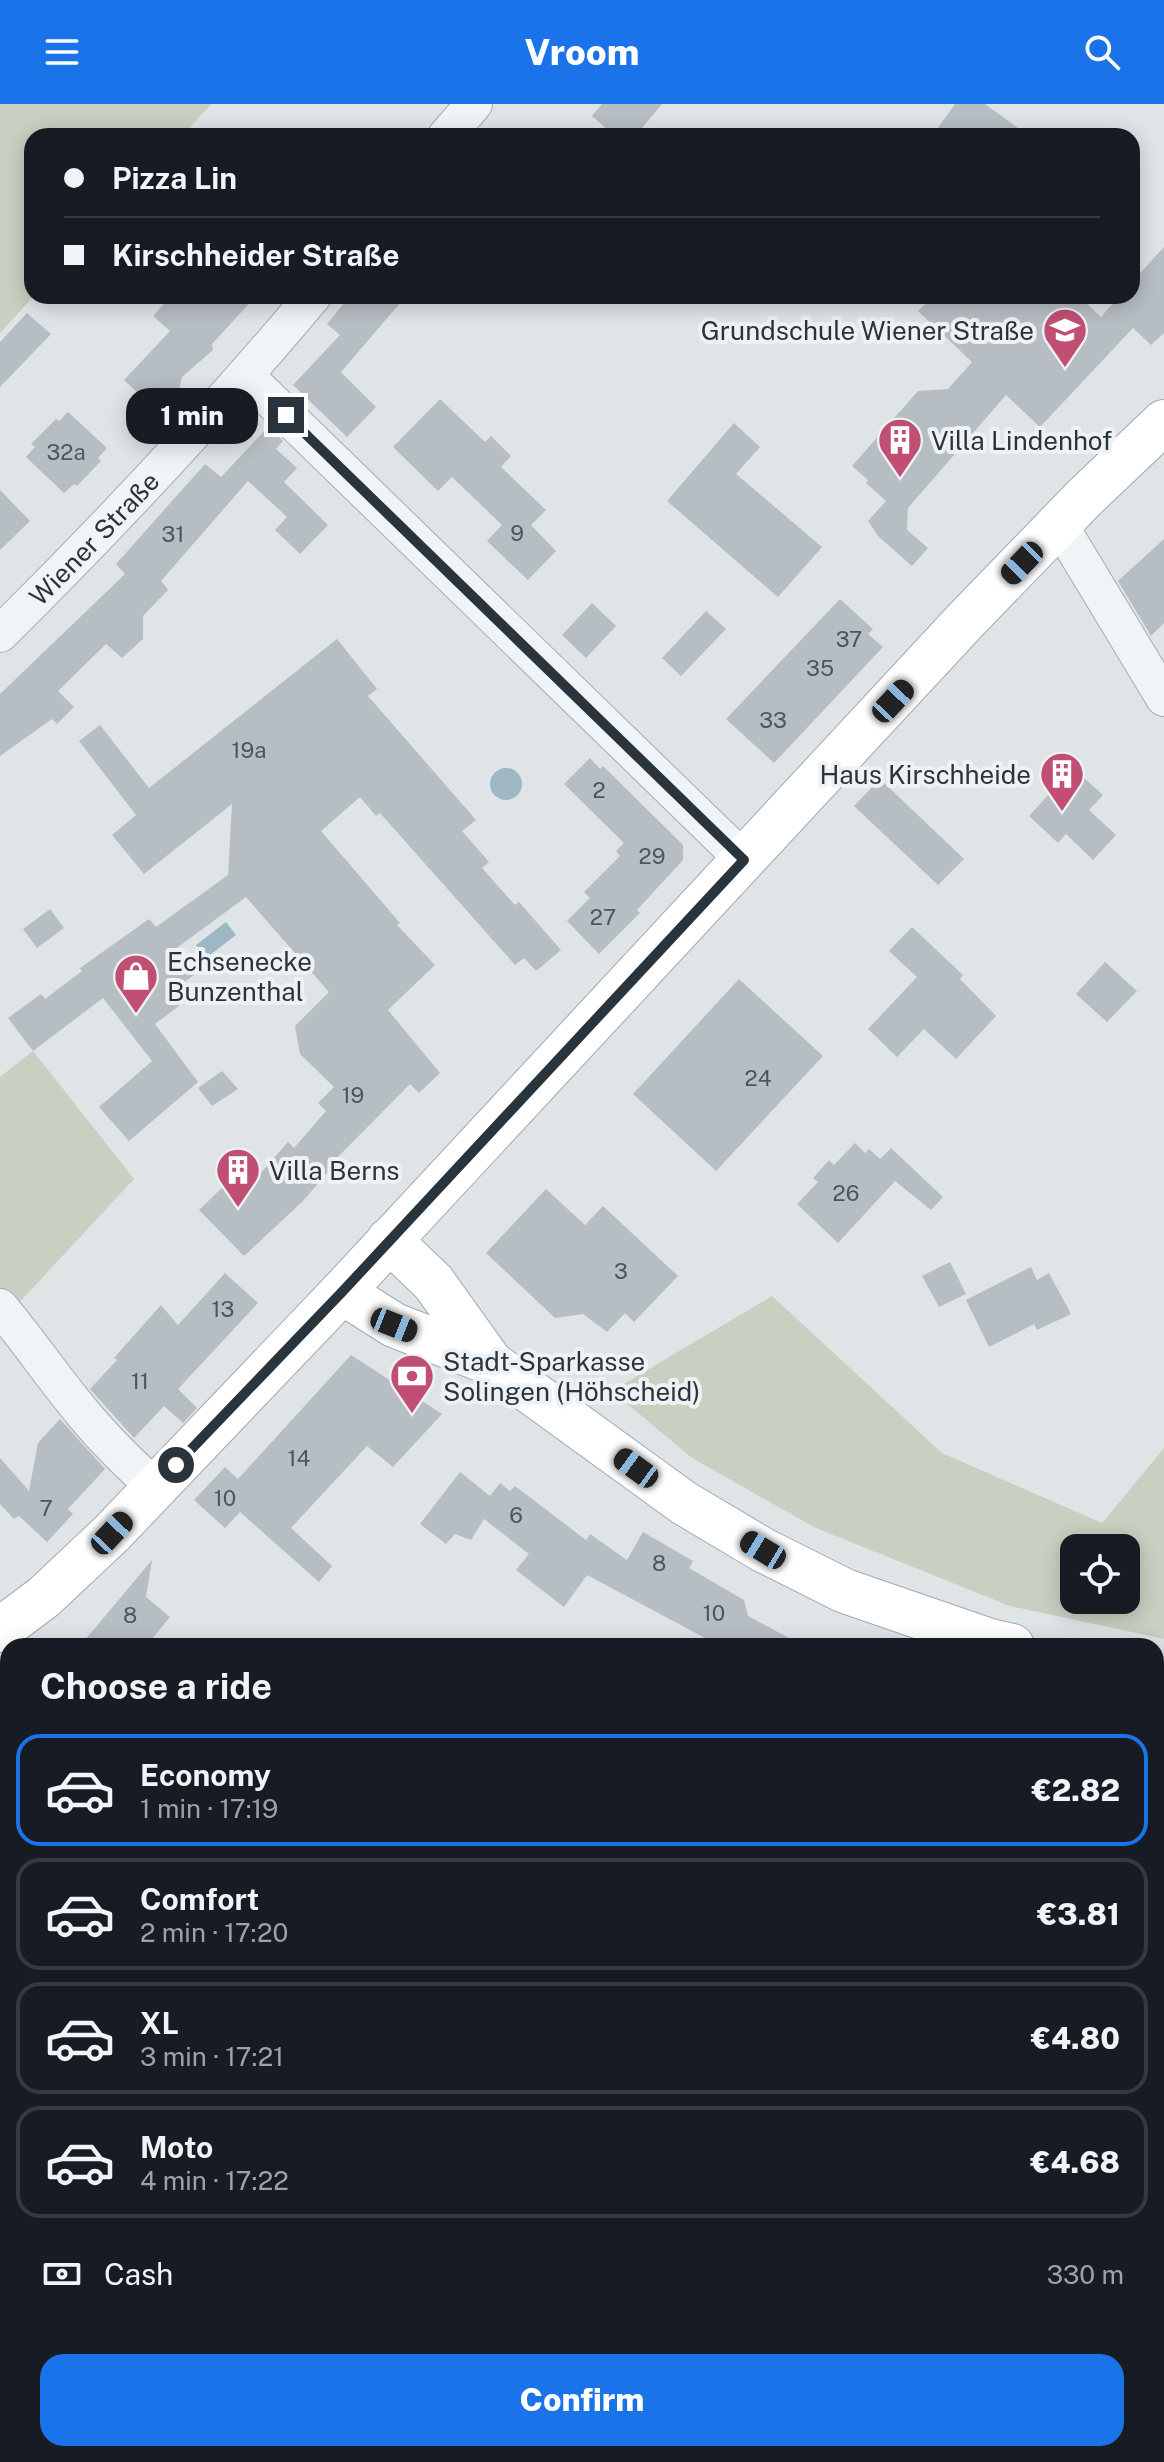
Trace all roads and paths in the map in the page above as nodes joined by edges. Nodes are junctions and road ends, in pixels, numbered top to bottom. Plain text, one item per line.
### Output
1 (474, 104) edge
2 (453, 128) edge
3 (306, 304) edge
4 (246, 376) junction
5 (1164, 422) edge
6 (1059, 524) junction
7 (0, 634) edge
8 (1164, 698) edge
9 (744, 860) junction
10 (389, 1240) junction
11 (342, 1292) junction
12 (0, 1307) edge
13 (491, 1363) junction
14 (155, 1487) junction
15 (0, 1630) edge
16 (980, 1638) edge

1 - 2 street
3 - 4 street, Wiener Straße
4 - 7 street, Wiener Straße
4 - 9 street
5 - 6 main road
6 - 8 street
6 - 9 main road
9 - 10 main road
10 - 11 main road
10 - 13 main road
11 - 13 main road
11 - 14 main road
12 - 14 street
13 - 16 main road
14 - 15 main road

